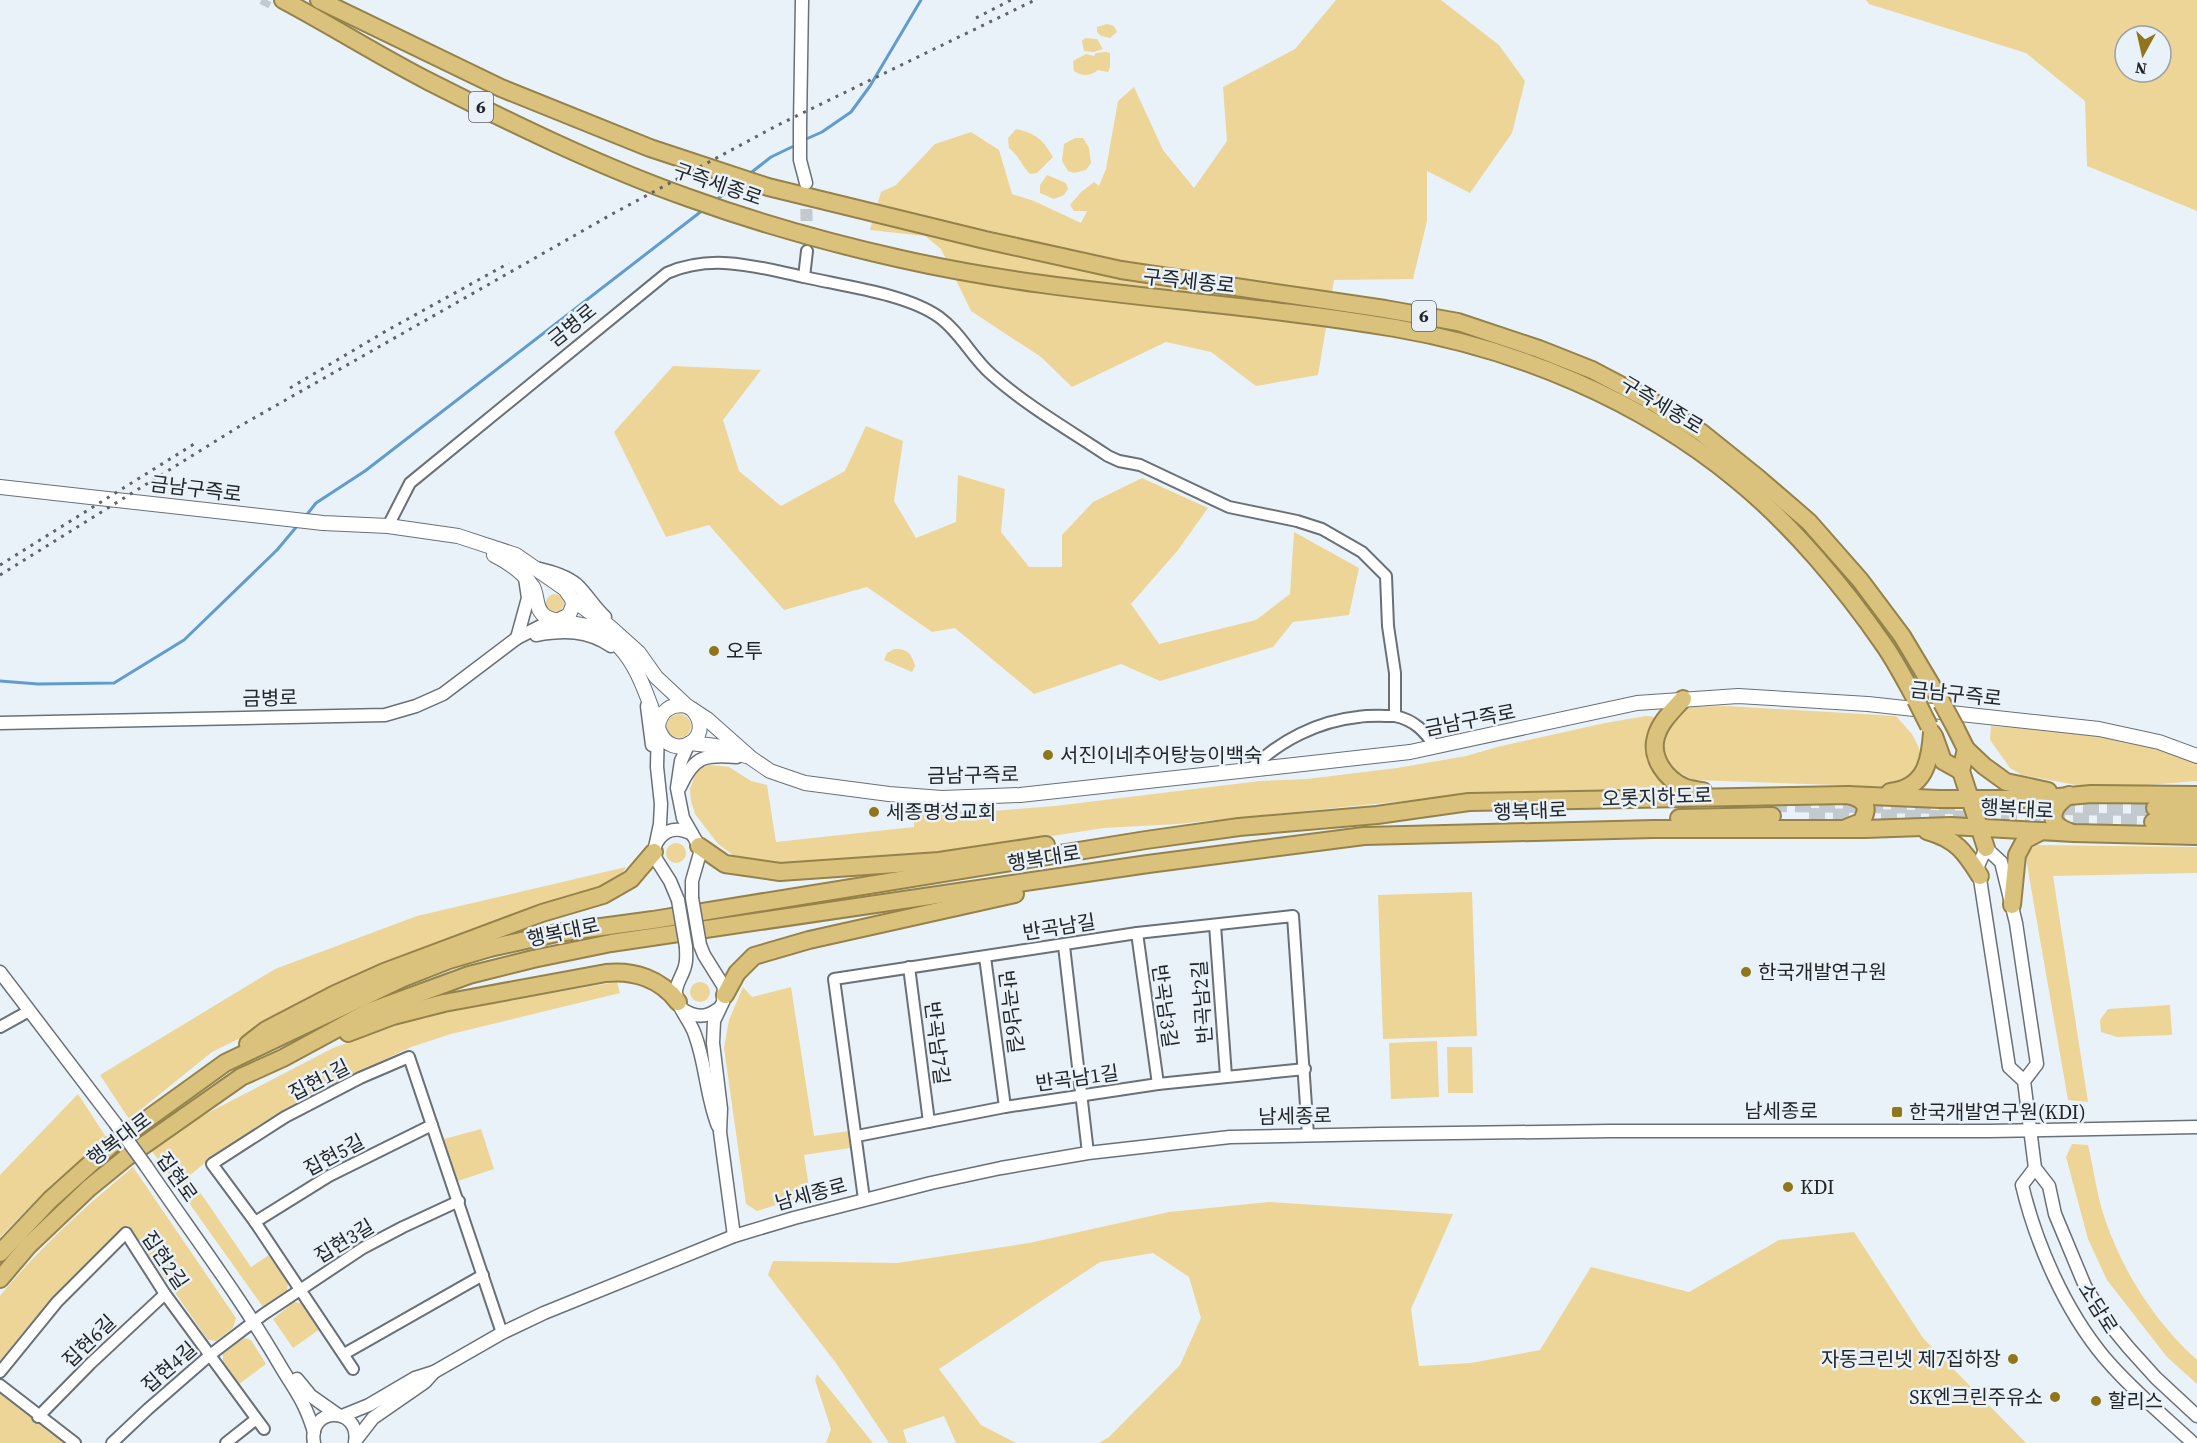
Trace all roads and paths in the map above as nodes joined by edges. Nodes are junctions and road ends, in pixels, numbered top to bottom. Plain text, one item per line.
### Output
1 (283, 0) edge
2 (319, 0) edge
3 (802, 0) edge
4 (806, 183) tunnel mouth
5 (807, 251) tunnel mouth
6 (804, 277) junction
7 (0, 487) edge
8 (388, 526) junction
9 (536, 568) junction
10 (525, 578) junction
11 (559, 586) junction
12 (572, 599) junction
13 (538, 602) junction
14 (556, 620) junction
15 (517, 638) junction
16 (633, 655) junction
17 (644, 687) junction
18 (1683, 699) junction
19 (690, 708) junction
20 (1395, 716) junction
21 (0, 723) edge
22 (658, 728) junction
23 (1931, 730) junction
24 (689, 744) junction
25 (1435, 747) junction
26 (1966, 749) junction
27 (2197, 756) edge
28 (751, 758) junction
29 (657, 767) junction
30 (1251, 769) junction
31 (1961, 771) junction
32 (678, 794) junction
33 (1848, 795) junction
34 (2070, 795) junction
35 (2197, 795) edge
36 (1751, 796) junction
37 (1971, 798) junction
38 (2197, 809) edge
39 (1377, 815) junction
40 (2197, 823) edge
41 (1845, 828) junction
42 (1915, 828) junction
43 (1980, 829) junction
44 (2043, 831) junction
45 (2074, 833) junction
46 (1364, 836) junction
47 (2197, 836) edge
48 (695, 840) junction
49 (1146, 840) junction
50 (655, 848) junction
51 (1986, 848) junction
52 (1148, 864) junction
53 (1980, 876) junction
54 (2012, 904) junction
55 (1215, 925) junction
56 (1137, 933) junction
57 (1064, 946) junction
58 (985, 957) junction
59 (909, 968) junction
60 (0, 972) edge
61 (722, 1002) junction
62 (680, 1005) junction
63 (29, 1011) junction
64 (0, 1027) edge
65 (283, 1058) junction
66 (225, 1063) junction
67 (1305, 1069) junction
68 (1226, 1076) junction
69 (2024, 1081) junction
70 (1158, 1084) junction
71 (1082, 1095) junction
72 (1005, 1107) junction
73 (929, 1122) junction
74 (432, 1125) junction
75 (2197, 1127) edge
76 (2029, 1130) junction
77 (720, 1132) junction
78 (1308, 1135) junction
79 (857, 1136) junction
80 (1088, 1153) junction
81 (2035, 1168) junction
82 (864, 1199) junction
83 (459, 1201) junction
84 (255, 1222) junction
85 (734, 1236) junction
86 (0, 1253) edge
87 (483, 1275) junction
88 (0, 1279) edge
89 (301, 1290) junction
90 (165, 1294) junction
91 (253, 1322) junction
92 (502, 1334) junction
93 (273, 1351) junction
94 (344, 1354) junction
95 (210, 1355) junction
96 (353, 1369) dead end
97 (0, 1372) edge
98 (434, 1372) junction
99 (0, 1385) edge
100 (340, 1415) junction
101 (2197, 1416) edge
102 (38, 1417) junction
103 (255, 1420) junction
104 (264, 1429) dead end
105 (312, 1438) edge
106 (355, 1441) edge
107 (75, 1443) edge
108 (112, 1443) edge
109 (226, 1443) edge
110 (2193, 1443) edge

1 - 23 highway, 구즉세종로 / 6, bridge
2 - 26 highway, 구즉세종로 / 6, bridge
3 - 4 street
5 - 6 street
6 - 8 street, 금병로
6 - 20 street, 금병로
7 - 8 main road, 금남구즉로
8 - 9 main road, 금남구즉로
8 - 10 main road, 금남구즉로
9 - 11 main road, 금남구즉로
9 - 16 street
10 - 13 main road, 금남구즉로
10 - 15 street
11 - 12 main road
11 - 13 main road
12 - 14 main road
12 - 16 main road, 금남구즉로
13 - 14 main road
13 - 15 street
14 - 15 street
14 - 16 main road, 금남구즉로
15 - 16 street
15 - 21 street, 금병로
16 - 17 main road, 금남구즉로
16 - 19 main road, 금남구즉로
17 - 22 main road, 금남구즉로
17 - 29 street
18 - 25 main road, 금남구즉로
18 - 27 main road, 금남구즉로
18 - 36 highway
19 - 22 main road
19 - 24 main road
19 - 28 main road, 금남구즉로
20 - 25 street
20 - 30 street
22 - 24 main road, 금남구즉로
22 - 29 street
23 - 31 highway, 구즉세종로 / 6
23 - 33 highway
24 - 28 main road, 금남구즉로
24 - 32 street
25 - 30 main road, 금남구즉로
26 - 31 highway
26 - 34 highway
28 - 30 main road, 금남구즉로
28 - 32 street
29 - 50 street
31 - 37 highway, 구즉세종로
32 - 48 street
33 - 36 highway, 행복대로
33 - 37 highway, 행복대로
33 - 41 highway
34 - 35 highway, 행복대로
34 - 37 highway, 행복대로
34 - 45 highway
36 - 39 highway, 행복대로
37 - 43 highway, 소담로
38 - 40 highway
39 - 46 highway, 오롯지하도로
39 - 49 highway, 행복대로
41 - 42 highway, 행복대로
41 - 46 highway, 행복대로
42 - 43 highway, 행복대로
42 - 53 highway
43 - 44 highway, 행복대로
43 - 51 highway, 소담로
44 - 45 highway, 행복대로
44 - 54 highway
45 - 47 highway, 행복대로
46 - 52 highway, 행복대로
48 - 49 highway
48 - 50 street
48 - 61 street, bridge
49 - 66 highway, 행복대로
50 - 62 street, bridge
50 - 66 highway
51 - 53 street, 소담로
51 - 54 street, 소담로
52 - 61 highway
52 - 65 highway, 행복대로
53 - 69 street, 소담로
54 - 69 street, 소담로
55 - 56 street, 반곡남길
55 - 67 street, 반곡남길
55 - 68 street, 반곡남2길
56 - 57 street, 반곡남길
56 - 70 street, 반곡남3길
57 - 58 street, 반곡남길
57 - 71 street
58 - 59 street, 반곡남길
58 - 72 street, 반곡남6길
59 - 73 street, 반곡남7길
59 - 79 street, 반곡남길
60 - 63 street, 집현로
61 - 62 street
61 - 77 street
62 - 65 highway
62 - 77 street
63 - 64 street
63 - 91 street, 집현로, bridge
65 - 88 highway, 행복대로
66 - 86 highway, 행복대로
67 - 68 street, 반곡남1길
67 - 78 street, 반곡남길
68 - 70 street, 반곡남1길
69 - 76 street, 소담로
70 - 71 street, 반곡남1길
71 - 72 street, 반곡남1길
71 - 80 street
72 - 73 street, 반곡남1길
73 - 79 street, 반곡남1길
74 - 83 street, 집현1길
74 - 84 street, 집현5길
74 - 84 street, 집현1길
75 - 76 street, 남세종로
76 - 78 street, 남세종로
76 - 81 street, 소담로
77 - 85 street
78 - 80 street, 남세종로
79 - 82 street, 반곡남길
80 - 82 street, 남세종로
81 - 101 street, 소담로
81 - 110 street, 소담로
82 - 85 street, 남세종로
83 - 87 street, 집현1길
83 - 89 street, 집현3길
84 - 89 street, 집현1길
85 - 92 street, 남세종로
87 - 92 street, 집현1길
87 - 94 street
89 - 91 street, 집현3길
89 - 94 street, 집현1길
90 - 95 street, 집현2길
90 - 97 street, 집현2길
90 - 102 street, 집현6길
91 - 93 street, 집현로
91 - 95 street, 집현4길
92 - 98 street, 남세종로
93 - 100 street, 집현로
93 - 105 street, 집현로
94 - 96 street, 집현1길
95 - 103 street, 집현2길
95 - 108 street, 집현4길
98 - 100 street, 남세종로
98 - 106 street, 남세종로
99 - 102 street
100 - 105 street, 남세종로
100 - 106 street
102 - 107 street
103 - 104 street, 집현2길
103 - 109 street

